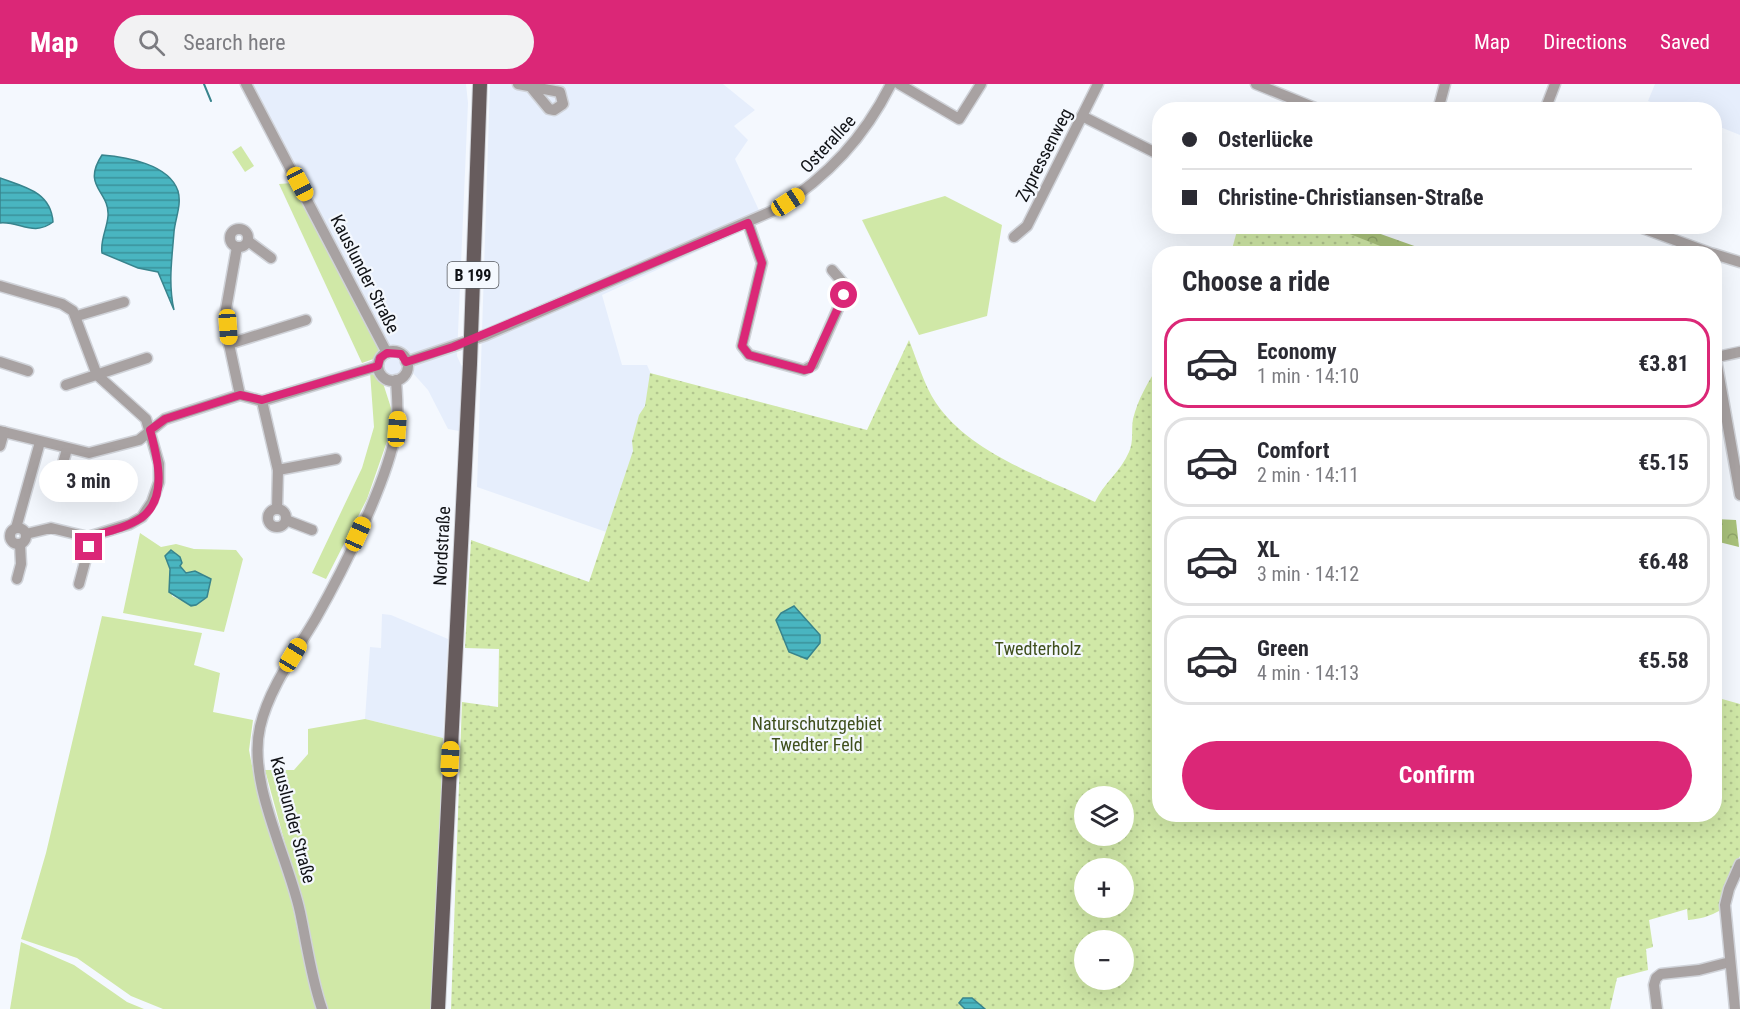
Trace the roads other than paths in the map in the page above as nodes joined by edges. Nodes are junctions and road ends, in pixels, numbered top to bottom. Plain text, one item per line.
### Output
1 (246, 84) edge
2 (480, 84) edge
3 (891, 84) edge
4 (899, 84) edge
5 (981, 84) edge
6 (1098, 84) edge
7 (1256, 84) edge
8 (1446, 84) edge
9 (1555, 84) edge
10 (1300, 102) edge
11 (1440, 102) edge
12 (1548, 102) edge
13 (1082, 116) junction
14 (1152, 151) edge
15 (748, 223) junction
16 (1666, 234) edge
17 (1014, 237) dead end
18 (248, 241) junction
19 (1693, 246) edge
20 (237, 247) junction
21 (1722, 257) edge
22 (271, 258) dead end
23 (1740, 262) edge
24 (832, 270) dead end
25 (0, 286) edge
26 (124, 302) dead end
27 (77, 316) junction
28 (306, 320) dead end
29 (470, 341) junction
30 (229, 344) junction
31 (1740, 352) edge
32 (387, 353) junction
33 (1722, 353) edge
34 (147, 358) dead end
35 (0, 362) edge
36 (406, 362) junction
37 (378, 366) junction
38 (28, 371) dead end
39 (97, 375) junction
40 (396, 380) junction
41 (66, 385) dead end
42 (1722, 387) edge
43 (240, 395) junction
44 (262, 400) junction
45 (150, 430) junction
46 (2, 432) edge
47 (40, 442) junction
48 (0, 446) edge
49 (67, 449) junction
50 (336, 459) dead end
51 (278, 470) junction
52 (59, 477) dead end
53 (1739, 483) edge
54 (1740, 495) edge
55 (312, 530) dead end
56 (9, 534) edge
57 (26, 534) junction
58 (88, 537) junction
59 (20, 544) junction
60 (17, 579) dead end
61 (79, 584) dead end
62 (1740, 864) edge
63 (1730, 962) junction
64 (322, 1009) edge
65 (438, 1009) edge
66 (1658, 1009) edge
67 (1736, 1009) edge

1 - 32 street, Kauslunder Straße
2 - 29 main road, Nordstraße / B 199
3 - 15 street, Osterallee
4 - 5 street
6 - 13 street, Zypressenweg
7 - 10 street
8 - 11 street
9 - 12 street
13 - 14 street
13 - 17 street, Zypressenweg
15 - 24 street
15 - 29 street, Osterallee
16 - 19 street
18 - 20 street
18 - 20 street
18 - 22 street
20 - 30 street
21 - 23 street
25 - 27 street
26 - 27 street
27 - 39 street
28 - 30 street
29 - 36 street, Osterallee
29 - 65 main road, Nordstraße / B 199
30 - 43 street
31 - 33 street
32 - 36 street, Kauslunder Straße
32 - 37 street, Kauslunder Straße
34 - 39 street
35 - 38 street
36 - 40 street
37 - 40 street
37 - 44 street
39 - 41 street
39 - 45 street
40 - 64 street, Kauslunder Straße
42 - 53 street
43 - 44 street
43 - 45 street
44 - 51 street
45 - 49 street
45 - 58 street
46 - 47 street
46 - 48 street
47 - 49 street
47 - 56 street
49 - 52 street
50 - 51 street
51 - 55 street
53 - 54 street
56 - 57 street
56 - 59 street
57 - 58 street
57 - 59 street
58 - 61 street
59 - 60 street
62 - 63 street
63 - 66 street
63 - 67 street

